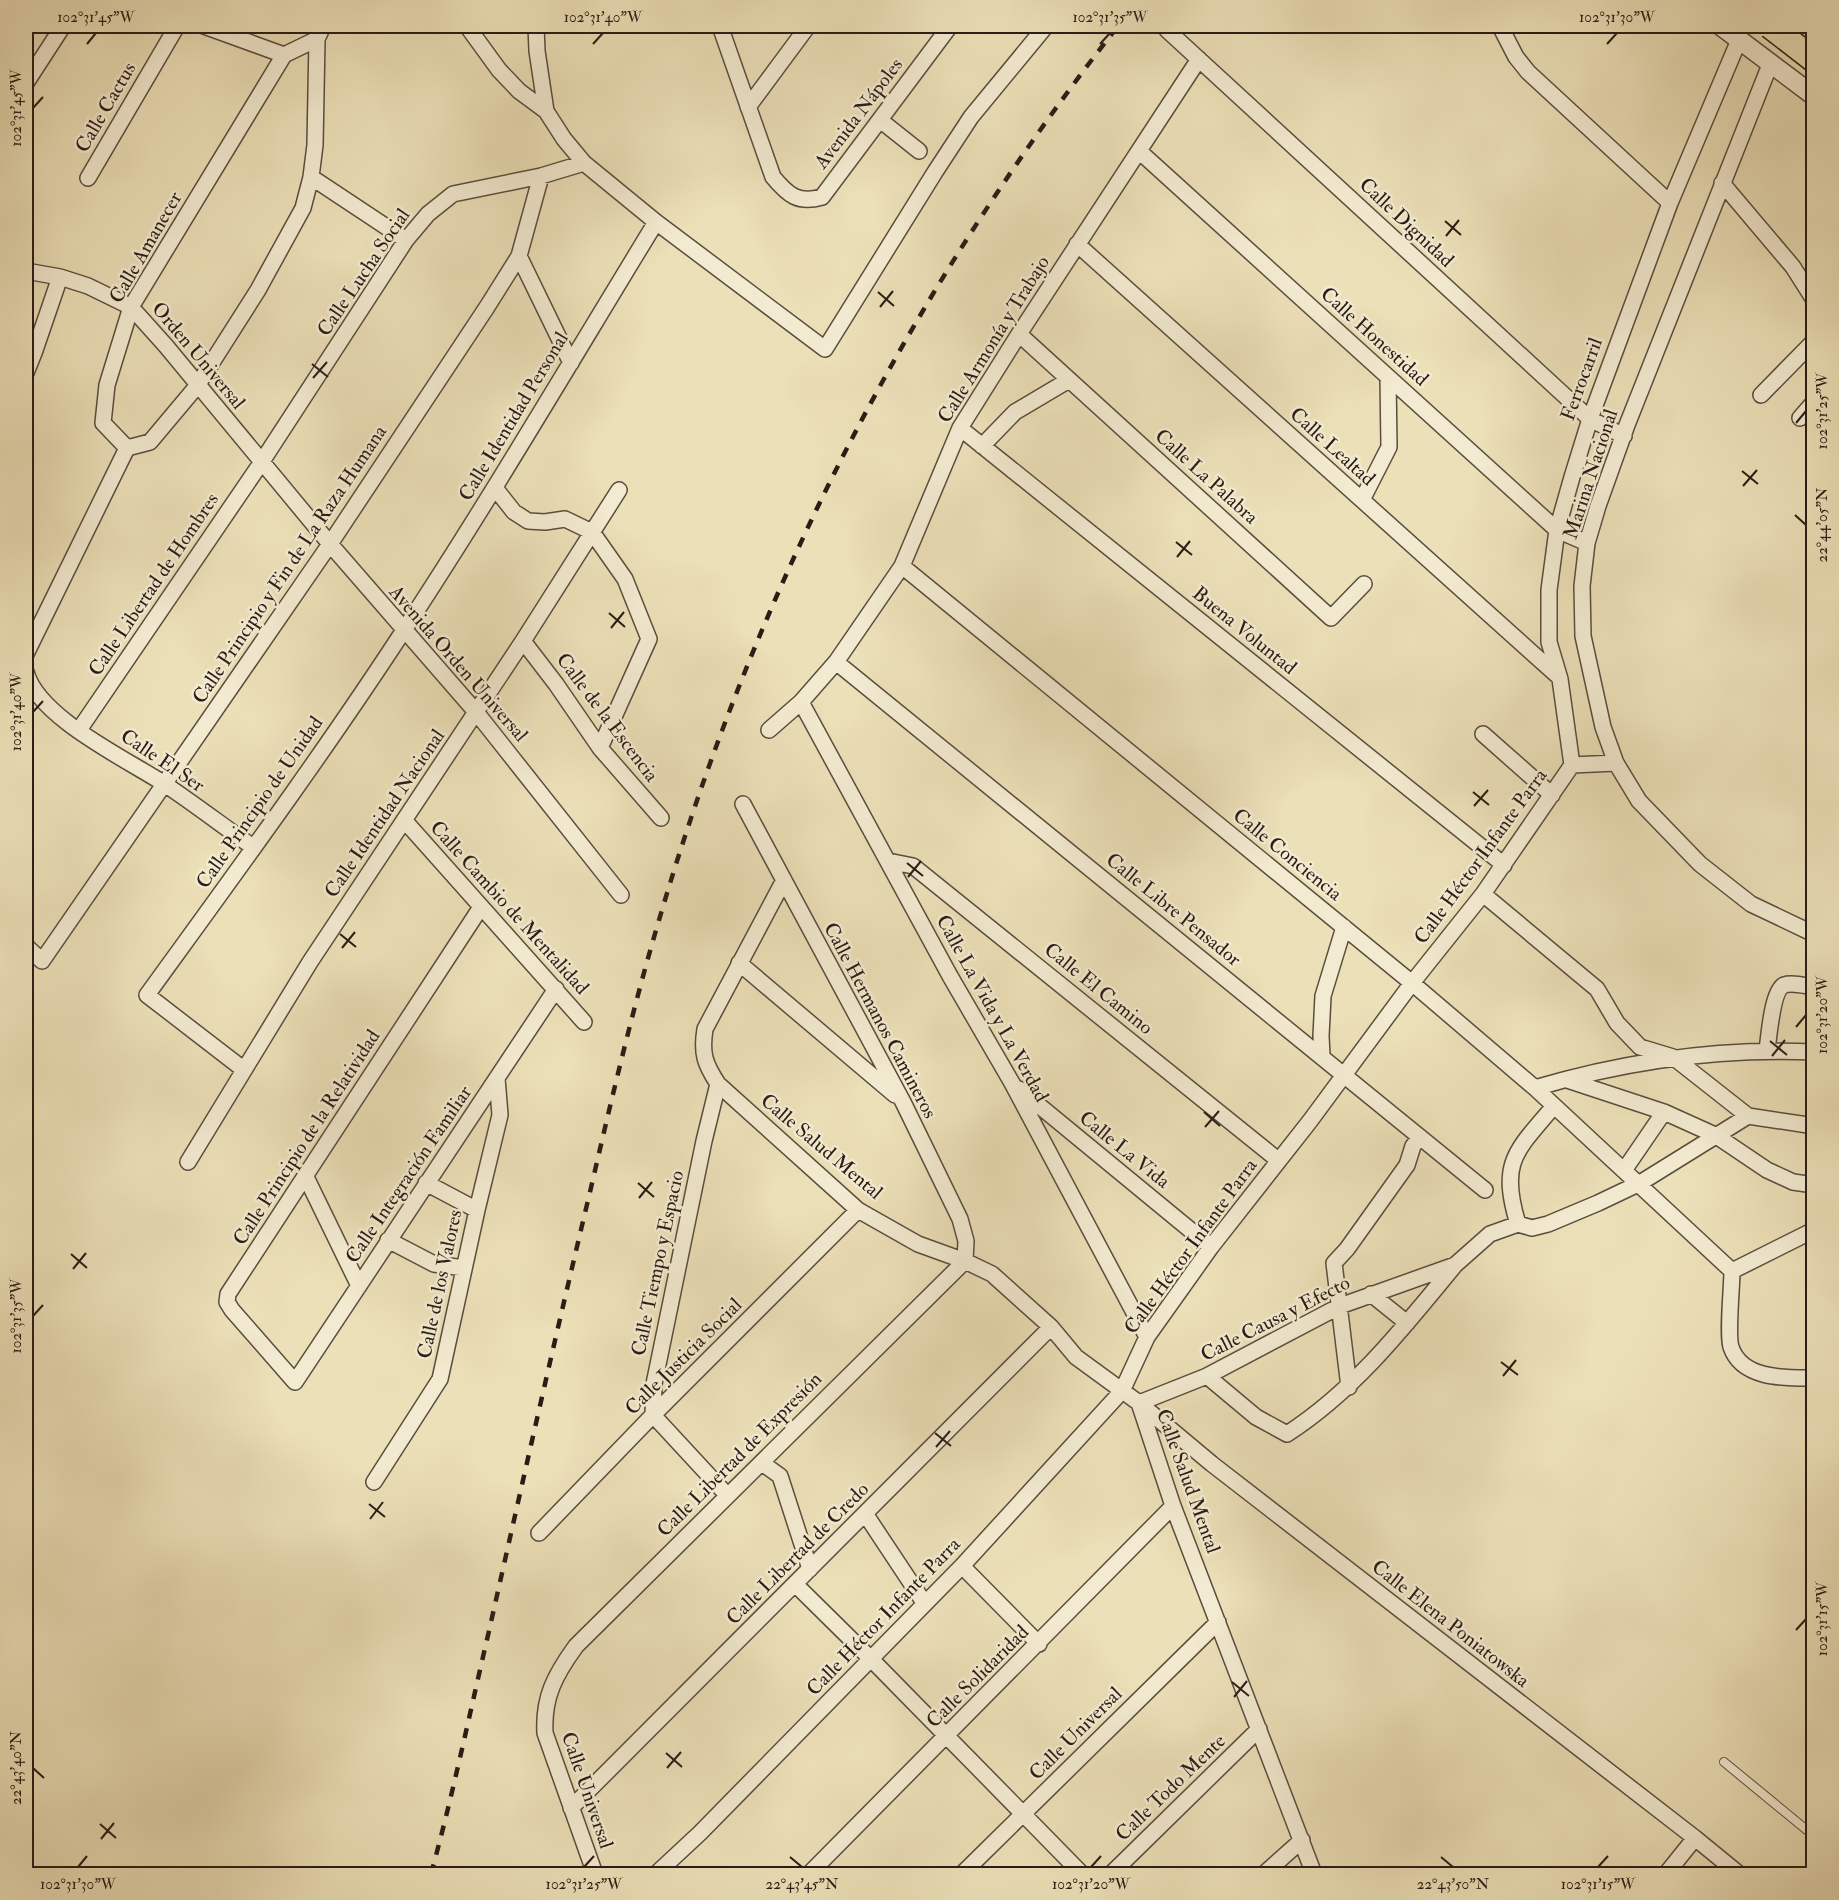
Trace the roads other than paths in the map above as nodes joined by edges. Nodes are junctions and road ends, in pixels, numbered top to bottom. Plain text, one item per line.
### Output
1 (63, 26) edge
2 (177, 26) edge
3 (204, 26) edge
4 (458, 26) edge
5 (536, 26) edge
6 (720, 26) edge
7 (808, 26) edge
8 (950, 26) edge
9 (1046, 26) edge
10 (1500, 26) edge
11 (1720, 26) edge
12 (1770, 26) edge
13 (1784, 26) edge
14 (470, 30) edge
15 (1167, 30) dead end
16 (320, 32) edge
17 (1742, 33) edge
18 (284, 55) junction
19 (1199, 59) junction
20 (1814, 60) edge
21 (1771, 62) junction
22 (26, 83) edge
23 (1814, 96) edge
24 (748, 107) junction
25 (546, 111) junction
26 (880, 120) junction
27 (919, 151) dead end
28 (1139, 151) junction
29 (584, 163) junction
30 (541, 176) junction
31 (312, 177) junction
32 (88, 178) dead end
33 (1722, 183) junction
34 (1670, 203) junction
35 (656, 222) junction
36 (406, 240) junction
37 (1077, 244) junction
38 (519, 256) junction
39 (26, 271) edge
40 (60, 277) junction
41 (1814, 300) edge
42 (131, 307) junction
43 (1019, 334) junction
44 (1814, 341) edge
45 (571, 363) junction
46 (26, 373) edge
47 (1388, 376) junction
48 (1069, 380) junction
49 (197, 386) junction
50 (1761, 395) dead end
51 (1814, 402) edge
52 (1800, 418) dead end
53 (1590, 419) junction
54 (960, 428) junction
55 (1624, 436) junction
56 (982, 446) junction
57 (127, 448) junction
58 (261, 463) junction
59 (495, 488) junction
60 (619, 490) dead end
61 (1362, 500) junction
62 (1557, 530) junction
63 (592, 532) junction
64 (1587, 543) junction
65 (330, 544) junction
66 (902, 566) junction
67 (1364, 584) dead end
68 (404, 631) junction
69 (523, 641) junction
70 (26, 654) edge
71 (836, 662) junction
72 (26, 672) edge
73 (1560, 679) junction
74 (801, 702) junction
75 (476, 712) junction
76 (79, 730) junction
77 (769, 730) dead end
78 (1483, 734) dead end
79 (600, 748) junction
80 (1616, 763) junction
81 (1572, 765) junction
82 (164, 784) junction
83 (1552, 795) junction
84 (742, 804) dead end
85 (661, 818) dead end
86 (404, 820) junction
87 (253, 847) junction
88 (888, 861) junction
89 (1504, 865) junction
90 (784, 880) junction
91 (1483, 894) junction
92 (621, 895) dead end
93 (481, 908) junction
94 (1344, 927) junction
95 (1814, 934) edge
96 (26, 946) edge
97 (739, 963) junction
98 (1412, 983) junction
99 (1814, 987) edge
100 (556, 989) junction
101 (584, 1022) dead end
102 (1767, 1050) junction
103 (1814, 1052) edge
104 (1322, 1056) junction
105 (1673, 1057) junction
106 (243, 1069) junction
107 (1345, 1074) junction
108 (497, 1078) junction
109 (1564, 1079) junction
110 (1012, 1083) junction
111 (718, 1084) junction
112 (1536, 1088) junction
113 (903, 1102) junction
114 (1554, 1106) junction
115 (1664, 1112) junction
116 (1748, 1116) junction
117 (1812, 1125) edge
118 (1715, 1135) junction
119 (1420, 1137) junction
120 (1278, 1160) junction
121 (188, 1162) dead end
122 (1625, 1169) junction
123 (306, 1176) junction
124 (426, 1183) junction
125 (1640, 1183) junction
126 (1814, 1185) edge
127 (1485, 1190) dead end
128 (477, 1210) junction
129 (858, 1210) junction
130 (1518, 1224) junction
131 (1814, 1230) edge
132 (388, 1240) junction
133 (1211, 1247) junction
134 (964, 1261) junction
135 (1455, 1265) junction
136 (464, 1268) junction
137 (1732, 1271) junction
138 (359, 1286) junction
139 (1371, 1294) junction
140 (1340, 1306) junction
141 (1407, 1323) junction
142 (1051, 1328) junction
143 (1147, 1337) junction
144 (1207, 1376) junction
145 (1814, 1378) edge
146 (295, 1383) joint
147 (1349, 1387) junction
148 (1122, 1391) junction
149 (1139, 1404) junction
150 (653, 1415) junction
151 (762, 1463) junction
152 (374, 1482) dead end
153 (727, 1495) junction
154 (1173, 1506) junction
155 (866, 1515) junction
156 (539, 1533) dead end
157 (962, 1566) junction
158 (810, 1569) junction
159 (795, 1584) junction
160 (925, 1604) junction
161 (1218, 1622) junction
162 (1039, 1644) junction
163 (872, 1659) junction
164 (552, 1684) joint
165 (1259, 1729) junction
166 (946, 1737) junction
167 (1724, 1762) dead end
168 (571, 1808) junction
169 (1022, 1815) junction
170 (1814, 1836) edge
171 (1695, 1838) junction
172 (1302, 1840) junction
173 (595, 1875) edge
174 (656, 1875) edge
175 (809, 1875) edge
176 (962, 1875) edge
177 (1082, 1875) edge
178 (1111, 1875) edge
179 (1264, 1875) edge
180 (1314, 1875) edge
181 (1666, 1875) edge
182 (1739, 1875) edge

1 - 22 street
2 - 32 street, Calle Cactus
3 - 18 street
4 - 14 street
5 - 25 street
6 - 24 street
7 - 24 street
8 - 26 street, Avenida Nápoles
9 - 35 street
10 - 34 street
11 - 17 street
12 - 20 main road, bridge
13 - 21 street
14 - 25 street
15 - 19 street, Calle Dignidad
16 - 18 street
16 - 31 street
17 - 21 street
17 - 34 street, Ferrocarril
18 - 42 street, Calle Amanecer
19 - 28 street, Calle Armonía y Trabajo
19 - 53 street, Calle Dignidad
21 - 23 street
21 - 33 street, Marina Nacional
24 - 26 street, Avenida Nápoles
25 - 29 street
26 - 27 street
28 - 37 street, Calle Armonía y Trabajo
28 - 47 street, Calle Honestidad
29 - 30 street, Calle Lucha Social
29 - 35 street
30 - 36 street, Calle Lucha Social
30 - 38 street, Calle Principio y Fin de La Raza Humana
31 - 36 street
31 - 49 street
33 - 41 street
33 - 55 street, Marina Nacional
34 - 53 street, Ferrocarril
35 - 45 street, Calle Identidad Personal
36 - 58 street, Calle Lucha Social
37 - 43 street, Calle Armonía y Trabajo
37 - 61 street, Calle Lealtad
38 - 45 street
38 - 65 street, Calle Principio y Fin de La Raza Humana
39 - 40 street, Orden Universal
40 - 42 street, Orden Universal
40 - 46 street
42 - 49 street, Orden Universal
42 - 57 street, Calle Amanecer
43 - 48 street, Calle La Palabra
43 - 54 street, Calle Armonía y Trabajo
44 - 50 street
45 - 59 street, Calle Identidad Personal
47 - 61 street
47 - 62 street, Calle Honestidad
48 - 56 street
48 - 67 street, Calle La Palabra
49 - 57 street
49 - 58 street, Orden Universal
51 - 52 street
53 - 55 street, Calle Dignidad
53 - 62 street, Ferrocarril
54 - 56 street, Buena Voluntad
54 - 66 street, Calle Armonía y Trabajo
55 - 64 street, Marina Nacional
56 - 89 street, Buena Voluntad
57 - 70 street
58 - 65 street, Avenida Orden Universal
58 - 76 street, Calle Libertad de Hombres
59 - 63 street
59 - 68 street, Calle Identidad Personal
60 - 63 street, Calle Identidad Nacional
61 - 73 street, Calle Lealtad
62 - 64 street, Calle Honestidad
62 - 73 street, Ferrocarril
63 - 69 street, Calle Identidad Nacional
63 - 79 street
64 - 80 street, Marina Nacional
65 - 68 street, Avenida Orden Universal
65 - 82 street, Calle Principio y Fin de La Raza Humana
66 - 71 street, Calle Armonía y Trabajo
66 - 94 street, Calle Conciencia
68 - 75 street, Avenida Orden Universal
68 - 87 street, Calle Principio de Unidad
69 - 75 street, Calle Identidad Nacional
69 - 79 street, Calle de la Escencia
71 - 74 street, Calle Armonía y Trabajo
71 - 104 street, Calle Libre Pensador
72 - 76 street, Calle El Ser
73 - 81 street, Ferrocarril
74 - 77 street, Calle Armonía y Trabajo
74 - 88 street, Calle La Vida y La Verdad
75 - 86 street, Calle Identidad Nacional
75 - 92 street, Avenida Orden Universal
76 - 82 street, Calle El Ser
78 - 83 street
79 - 85 street, Calle de la Escencia
80 - 81 street
80 - 95 street, Marina Nacional
81 - 83 street, Calle Héctor Infante Parra
82 - 87 street, Calle El Ser
82 - 96 street, Calle Principio y Fin de La Raza Humana
83 - 89 street, Calle Héctor Infante Parra
84 - 90 street, Calle Hermanos Camineros
86 - 93 street, Calle Cambio de Mentalidad
86 - 106 street, Calle Identidad Nacional
87 - 106 street, Calle Principio de Unidad
88 - 110 street, Calle La Vida y La Verdad
88 - 120 street, Calle El Camino
89 - 91 street, Calle Héctor Infante Parra
90 - 97 street
90 - 113 street, Calle Hermanos Camineros
91 - 98 street, Calle Héctor Infante Parra
91 - 105 street
93 - 100 street, Calle Cambio de Mentalidad
93 - 123 street, Calle Principio de la Relatividad
94 - 98 street, Calle Conciencia
94 - 104 street
97 - 111 street, Calle Salud Mental
97 - 113 street
98 - 107 street, Calle Héctor Infante Parra
98 - 112 street, Calle Conciencia
99 - 102 street
100 - 101 street, Calle Cambio de Mentalidad
100 - 108 street, Calle Integración Familiar
102 - 103 street
102 - 105 street
104 - 107 street, Calle Libre Pensador
105 - 109 street
105 - 116 street
106 - 121 street, Calle Identidad Nacional
107 - 119 street, Calle Libre Pensador
107 - 120 street, Calle Héctor Infante Parra
108 - 124 street, Calle Integración Familiar
108 - 128 street, Calle de los Valores
109 - 112 street
109 - 115 street
110 - 133 street, Calle La Vida
110 - 143 street, Calle La Vida y La Verdad
111 - 129 street, Calle Salud Mental
111 - 150 street, Calle Tiempo y Espacio
112 - 114 street, Calle Conciencia
113 - 134 street, Calle Hermanos Camineros
114 - 122 street, Calle Conciencia
114 - 130 street
115 - 118 street
115 - 122 street
116 - 117 street
116 - 118 street, Calle Causa y Efecto
118 - 125 street, Calle Causa y Efecto
118 - 126 street
119 - 127 street, Calle Libre Pensador
119 - 140 street
120 - 133 street, Calle Héctor Infante Parra
122 - 125 street, Calle Conciencia
123 - 138 street
123 - 146 street, Calle Principio de la Relatividad
124 - 128 street
124 - 132 street, Calle Integración Familiar
125 - 130 street, Calle Causa y Efecto
125 - 137 street, Calle Conciencia
128 - 136 street, Calle de los Valores
129 - 134 street, Calle Salud Mental
129 - 150 street, Calle Justicia Social
130 - 135 street, Calle Causa y Efecto
131 - 137 street
132 - 136 street
132 - 138 street, Calle Integración Familiar
133 - 143 street, Calle Héctor Infante Parra
134 - 142 street, Calle Salud Mental
134 - 151 street, Calle Libertad de Expresión
135 - 139 street, Calle Causa y Efecto
135 - 141 street
136 - 152 street, Calle de los Valores
137 - 145 street
138 - 146 street, Calle Integración Familiar
139 - 140 street, Calle Causa y Efecto
139 - 141 street
140 - 144 street, Calle Causa y Efecto
140 - 147 street
141 - 147 street
142 - 148 street, Calle Salud Mental
142 - 155 street, Calle Libertad de Credo
143 - 148 street, Calle Héctor Infante Parra
144 - 147 street
144 - 149 street, Calle Causa y Efecto
148 - 149 street, Calle Salud Mental
148 - 157 street, Calle Héctor Infante Parra
149 - 154 street, Calle Salud Mental
149 - 171 street, Calle Elena Poniatowska
150 - 153 street
150 - 156 street, Calle Justicia Social
151 - 153 street, Calle Libertad de Expresión
151 - 158 street
153 - 164 street, Calle Libertad de Expresión
154 - 161 street, Calle Salud Mental
154 - 162 street, Calle Solidaridad
155 - 158 street, Calle Libertad de Credo
155 - 160 street
157 - 160 street, Calle Héctor Infante Parra
157 - 162 street
158 - 159 street, Calle Libertad de Credo
159 - 163 street
159 - 168 street, Calle Libertad de Credo
160 - 163 street, Calle Héctor Infante Parra
161 - 165 street, Calle Salud Mental
161 - 169 street, Calle Universal
162 - 166 street, Calle Solidaridad
163 - 166 street
163 - 174 street, Calle Héctor Infante Parra
164 - 168 street, Calle Universal
165 - 172 street, Calle Salud Mental
165 - 178 street, Calle Todo Mente
166 - 169 street
166 - 175 street, Calle Solidaridad
167 - 170 lane
168 - 173 street, Calle Universal
169 - 176 street, Calle Universal
169 - 177 street
171 - 181 street
171 - 182 street, Calle Elena Poniatowska
172 - 179 street
172 - 180 street, Calle Salud Mental

